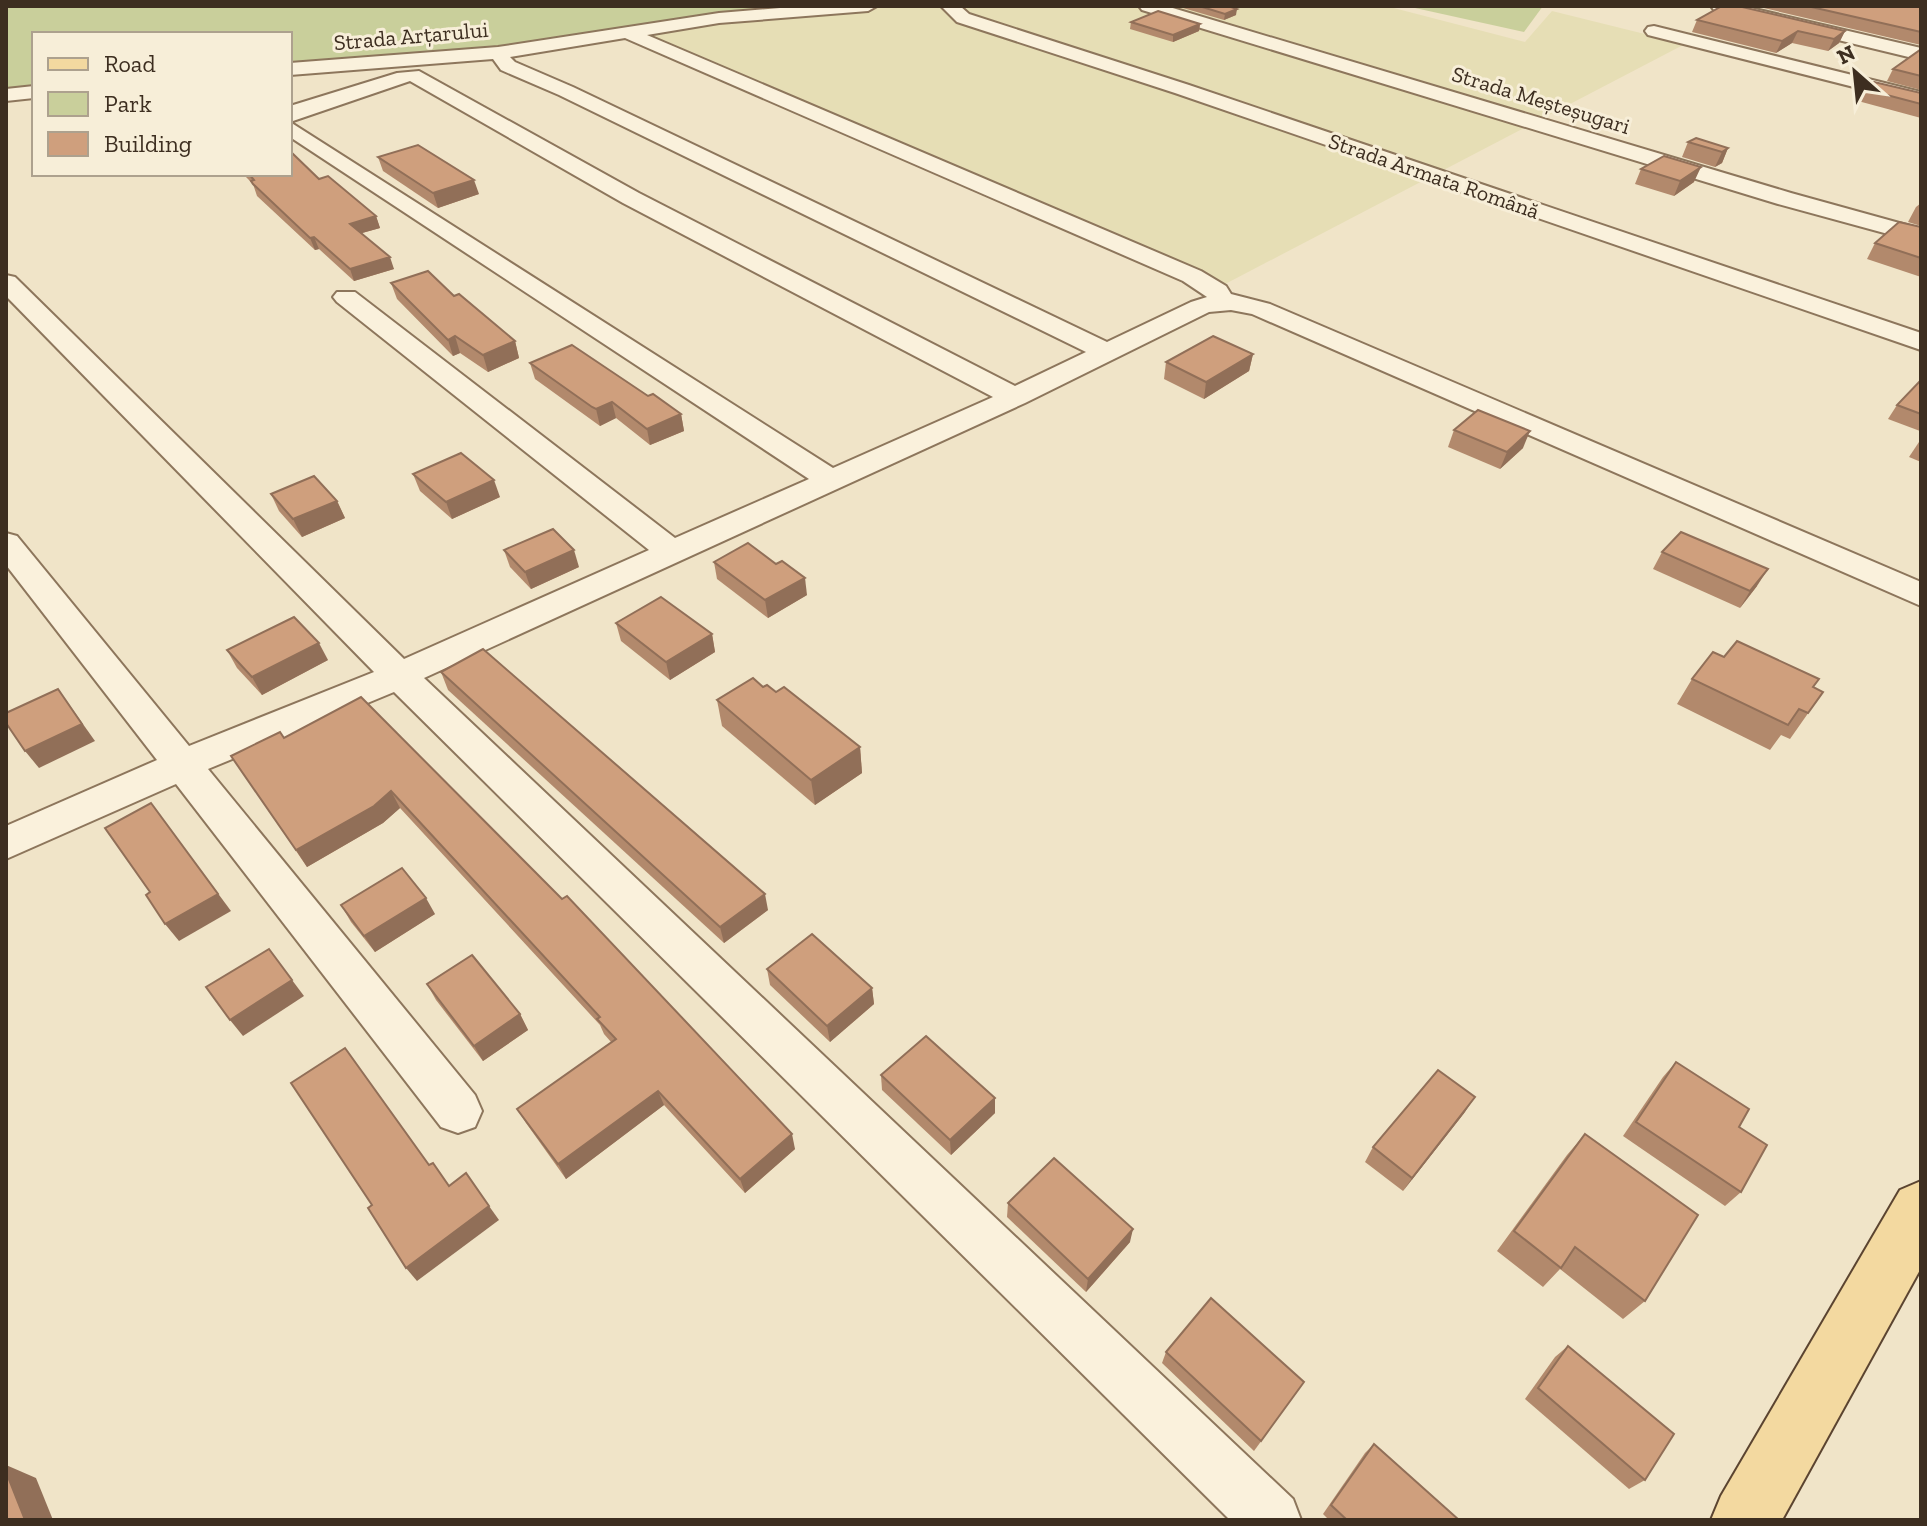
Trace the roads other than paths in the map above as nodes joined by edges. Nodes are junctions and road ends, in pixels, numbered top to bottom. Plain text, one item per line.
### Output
1 (868, 6) edge
2 (950, 6) edge
3 (1148, 6) edge
4 (1720, 6) edge
5 (1758, 10) edge
6 (1654, 31) dead end
7 (630, 34) junction
8 (498, 53) junction
9 (1921, 54) edge
10 (292, 69) edge
11 (406, 69) junction
12 (32, 92) edge
13 (6, 95) edge
14 (1921, 98) edge
15 (292, 113) edge
16 (292, 129) edge
17 (1921, 236) edge
18 (6, 282) edge
19 (346, 297) dead end
20 (1221, 301) junction
21 (1921, 342) edge
22 (1109, 353) junction
23 (1015, 397) junction
24 (831, 480) junction
25 (6, 543) edge
26 (672, 552) junction
27 (1921, 595) edge
28 (400, 675) junction
29 (181, 765) junction
30 (6, 843) edge
31 (458, 1111) dead end
32 (1921, 1210) edge
33 (1272, 1520) edge
34 (1745, 1520) edge

1 - 7 street, Strada Arțarului
2 - 21 street, Strada Armata Română
3 - 17 street, Strada Meșteșugari
4 - 5 street
5 - 9 street
6 - 14 street
7 - 8 street, Strada Arțarului
7 - 20 street
8 - 11 street, Strada Arțarului
8 - 22 street
10 - 11 street, Strada Arțarului
11 - 15 street
11 - 23 street
12 - 13 street
16 - 24 street
18 - 28 street
19 - 26 street
20 - 22 street
20 - 27 street
22 - 23 street
23 - 24 street
24 - 26 street
25 - 29 street
26 - 28 street
28 - 29 street
28 - 33 street
29 - 30 street
29 - 31 street
32 - 34 main road

